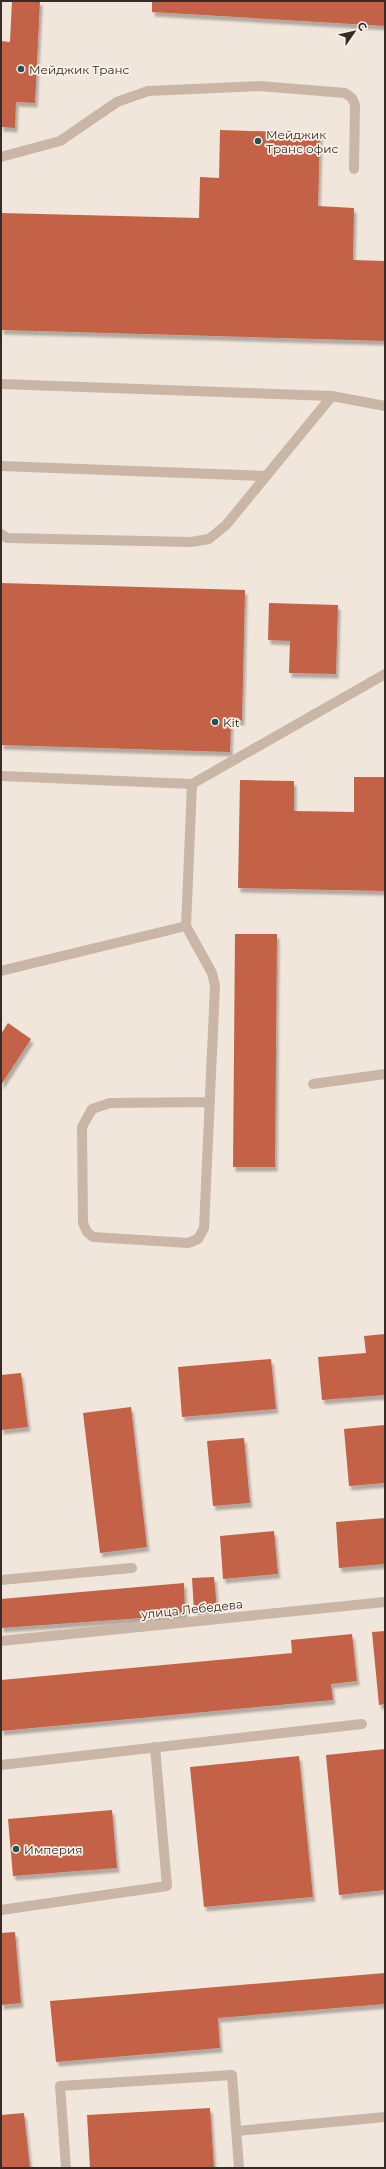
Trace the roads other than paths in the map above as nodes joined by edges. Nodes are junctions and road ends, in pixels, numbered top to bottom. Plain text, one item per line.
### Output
1 (1, 157) edge
2 (354, 168) dead end
3 (1, 384) edge
4 (332, 396) junction
5 (385, 406) edge
6 (1, 466) edge
7 (266, 476) junction
8 (1, 534) edge
9 (385, 674) edge
10 (1, 776) edge
11 (192, 784) junction
12 (186, 926) junction
13 (1, 971) edge
14 (385, 1074) edge
15 (313, 1084) dead end
16 (209, 1102) junction
17 (132, 1568) dead end
18 (1, 1580) edge
19 (385, 1602) edge
20 (1, 1641) edge
21 (362, 1724) dead end
22 (155, 1748) junction
23 (1, 1765) edge
24 (1, 1910) edge
25 (385, 2117) edge
26 (236, 2131) junction
27 (66, 2168) edge
28 (239, 2168) edge

1 - 2 street
3 - 4 street
4 - 5 street
4 - 7 street
6 - 7 street
7 - 8 street
9 - 11 street
10 - 11 street
11 - 12 street
12 - 13 street
12 - 16 street
14 - 15 street
16 - 16 street
17 - 18 street
19 - 20 street, улица Лебедева
21 - 22 street
22 - 23 street
22 - 24 street
25 - 26 street
26 - 27 street
26 - 28 street

